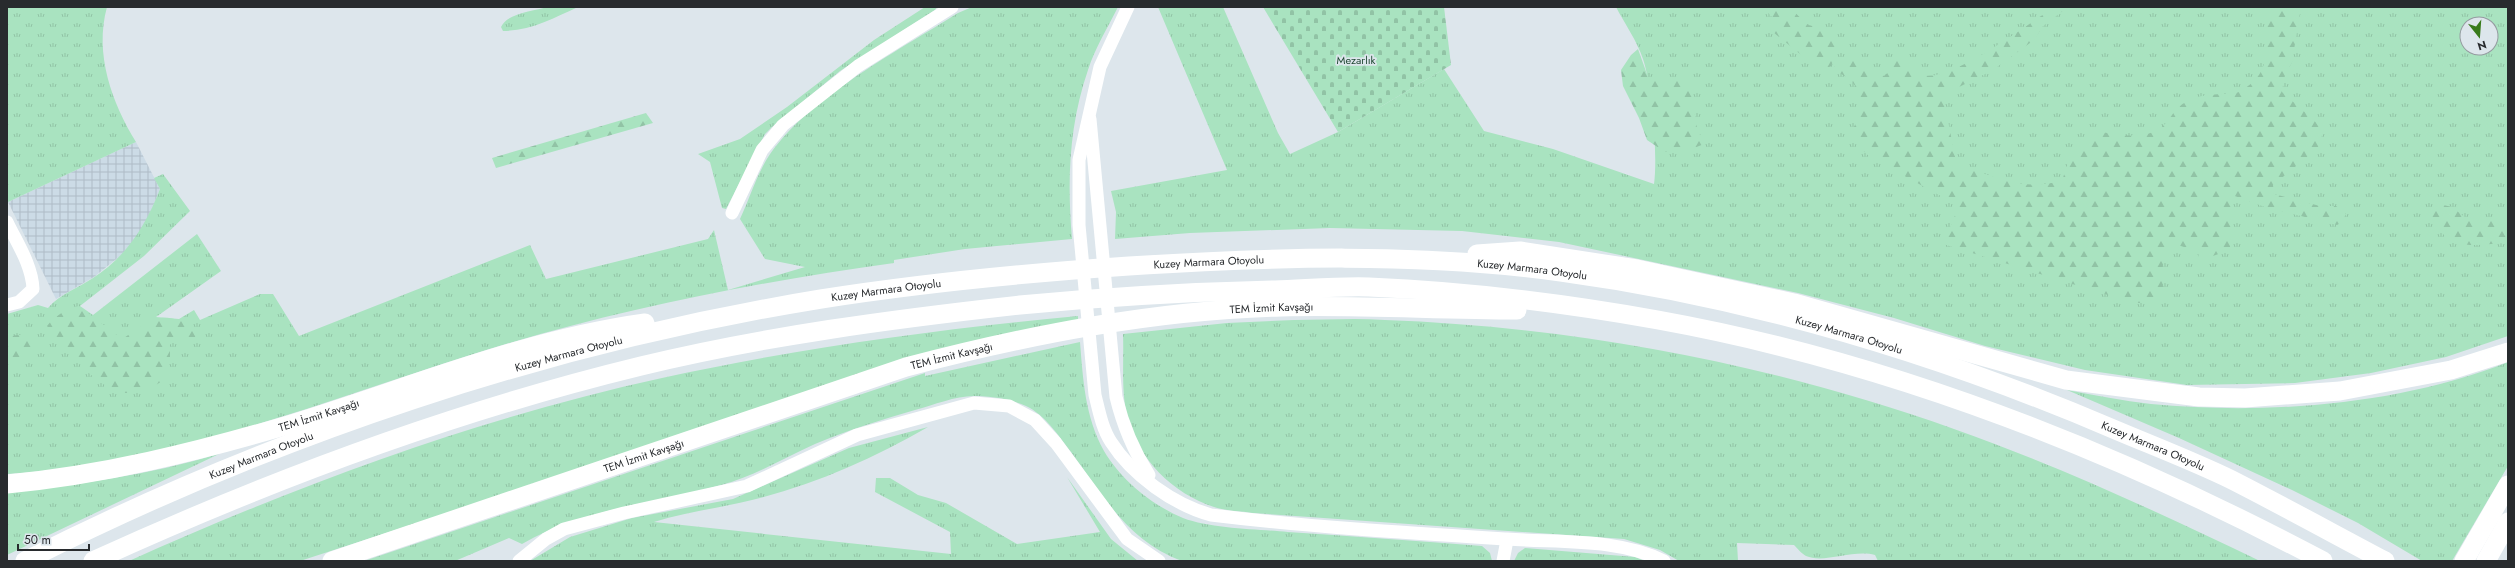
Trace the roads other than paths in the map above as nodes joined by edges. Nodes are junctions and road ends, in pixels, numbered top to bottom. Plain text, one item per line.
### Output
1 (952, 7) edge
2 (1128, 7) edge
3 (1089, 109) junction
4 (732, 214) dead end
5 (7, 222) edge
6 (1399, 258) junction
7 (817, 300) junction
8 (7, 305) edge
9 (1600, 311) junction
10 (2508, 352) edge
11 (2164, 481) junction
12 (7, 484) edge
13 (2508, 485) edge
14 (1159, 490) junction
15 (2508, 522) edge
16 (1507, 540) junction
17 (2465, 560) edge
18 (25, 561) edge
19 (93, 561) edge
20 (332, 561) edge
21 (519, 561) edge
22 (1159, 561) edge
23 (1503, 561) edge
24 (1664, 561) edge
25 (2296, 561) edge
26 (2323, 561) edge
27 (2385, 561) edge
28 (2486, 561) edge

1 - 4 street
2 - 3 street
3 - 14 street
3 - 14 street
5 - 8 street
6 - 7 highway, Kuzey Marmara Otoyolu
6 - 10 highway
6 - 27 highway, Kuzey Marmara Otoyolu
7 - 12 highway, TEM İzmit Kavşağı
7 - 18 highway, Kuzey Marmara Otoyolu
9 - 11 highway
9 - 19 highway
9 - 20 highway, TEM İzmit Kavşağı
11 - 25 highway
11 - 26 highway
13 - 17 highway
14 - 16 street
15 - 28 highway
16 - 23 street
16 - 24 street
21 - 22 street

